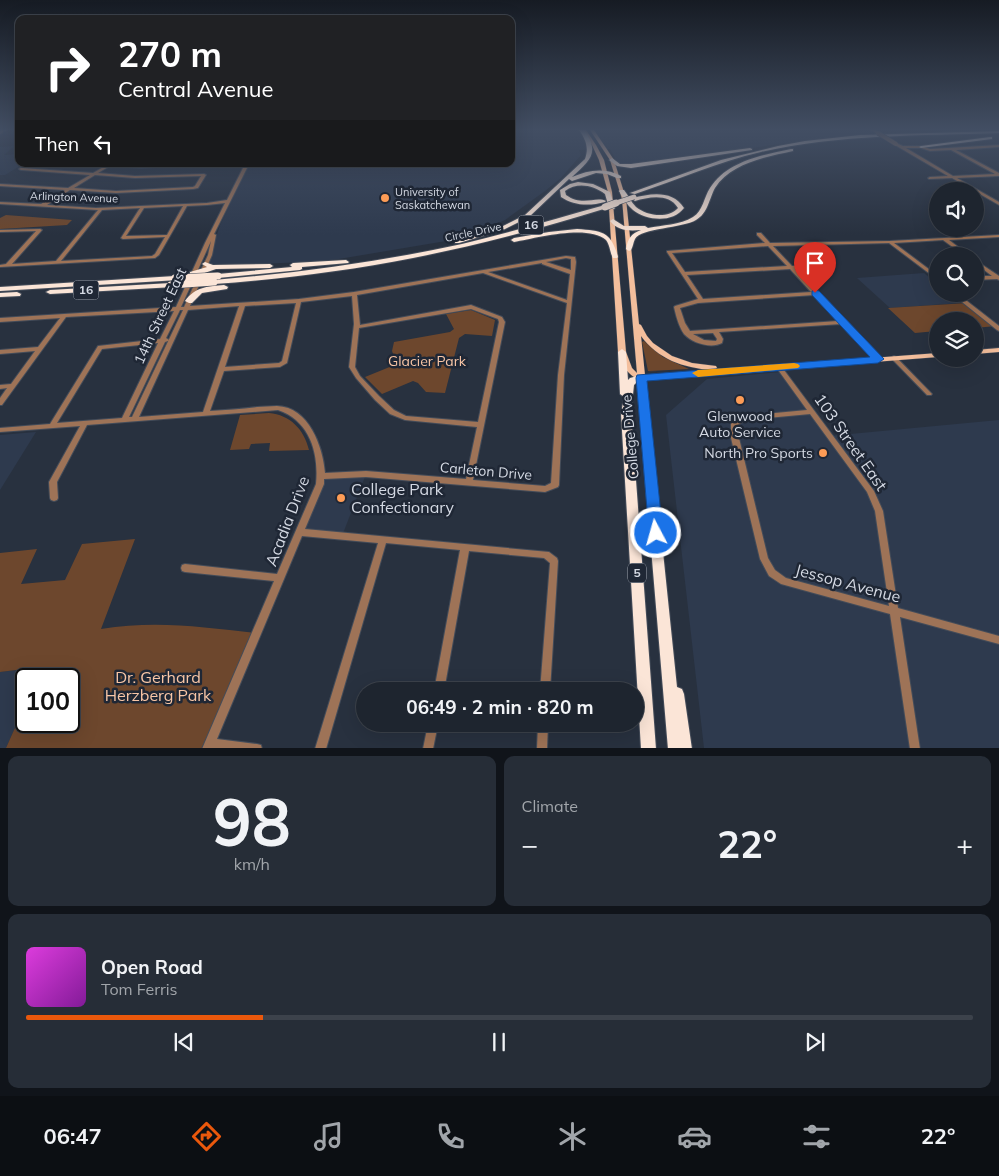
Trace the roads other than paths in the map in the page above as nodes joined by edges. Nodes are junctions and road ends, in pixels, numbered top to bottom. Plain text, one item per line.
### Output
1 (583, 165) edge
2 (604, 165) edge
3 (614, 165) edge
4 (619, 165) edge
5 (639, 165) edge
6 (718, 165) edge
7 (733, 165) edge
8 (744, 165) edge
9 (935, 165) edge
10 (980, 165) edge
11 (23, 167) edge
12 (106, 167) edge
13 (246, 167) edge
14 (606, 171) junction
15 (96, 174) junction
16 (999, 175) edge
17 (619, 177) junction
18 (953, 177) junction
19 (930, 178) dead end
20 (0, 185) edge
21 (556, 188) junction
22 (72, 189) junction
23 (622, 191) junction
24 (634, 196) junction
25 (1, 203) edge
26 (228, 203) junction
27 (604, 203) junction
28 (999, 204) edge
29 (186, 205) junction
30 (44, 206) junction
31 (144, 207) junction
32 (612, 208) junction
33 (101, 209) junction
34 (613, 221) junction
35 (219, 222) junction
36 (668, 227) junction
37 (627, 228) junction
38 (0, 231) edge
39 (760, 234) dead end
40 (167, 236) junction
41 (998, 236) edge
42 (944, 239) junction
43 (457, 242) junction
44 (890, 242) junction
45 (770, 245) junction
46 (955, 247) edge
47 (450, 248) junction
48 (629, 248) junction
49 (615, 257) junction
50 (541, 262) junction
51 (57, 263) junction
52 (348, 265) junction
53 (0, 266) edge
54 (8, 266) junction
55 (820, 266) dead end
56 (204, 267) junction
57 (984, 267) edge
58 (792, 268) junction
59 (483, 272) junction
60 (573, 273) junction
61 (929, 273) edge
62 (684, 274) junction
63 (998, 277) edge
64 (984, 278) edge
65 (193, 281) junction
66 (173, 282) junction
67 (214, 282) junction
68 (0, 288) edge
69 (815, 293) junction
70 (354, 294) junction
71 (0, 295) edge
72 (299, 301) junction
73 (702, 301) junction
74 (569, 302) junction
75 (966, 302) edge
76 (243, 304) junction
77 (187, 305) junction
78 (178, 308) junction
79 (636, 315) junction
80 (64, 316) junction
81 (0, 320) edge
82 (843, 322) junction
83 (357, 328) junction
84 (999, 328) edge
85 (715, 331) junction
86 (687, 334) junction
87 (172, 340) junction
88 (163, 341) junction
89 (39, 349) junction
90 (999, 350) edge
91 (984, 351) edge
92 (0, 352) edge
93 (622, 352) junction
94 (929, 356) edge
95 (894, 358) junction
96 (878, 359) junction
97 (778, 367) junction
98 (221, 369) junction
99 (740, 370) junction
100 (641, 378) junction
101 (12, 386) junction
102 (0, 387) edge
103 (929, 394) dead end
104 (0, 403) edge
105 (811, 412) junction
106 (206, 414) junction
107 (626, 414) junction
108 (124, 420) junction
109 (134, 420) junction
110 (85, 423) junction
111 (481, 424) junction
112 (52, 426) junction
113 (0, 430) edge
114 (321, 476) junction
115 (469, 482) junction
116 (54, 498) dead end
117 (300, 532) junction
118 (383, 540) junction
119 (465, 548) junction
120 (184, 568) dead end
121 (280, 578) junction
122 (893, 610) junction
123 (999, 640) edge
124 (670, 669) junction
125 (441, 682) edge
126 (546, 682) edge
127 (431, 732) edge
128 (543, 732) edge
129 (209, 746) edge
130 (257, 748) edge
131 (320, 748) edge
132 (428, 748) edge
133 (542, 748) edge
134 (648, 748) edge
135 (676, 748) edge
136 (685, 748) edge
137 (915, 748) edge

1 - 21 highway
2 - 14 main road, College Drive / 5
3 - 17 main road, College Drive / 5
4 - 5 highway
6 - 24 highway
7 - 24 highway
8 - 36 highway
9 - 18 street
10 - 16 street
11 - 15 street
12 - 15 street
13 - 26 street, 14th Street East
14 - 17 highway
14 - 21 highway
14 - 32 main road, College Drive / 5
15 - 22 street
15 - 22 street
16 - 18 street
17 - 23 main road, College Drive / 5
18 - 19 street
18 - 28 street
20 - 22 street
21 - 43 highway
22 - 30 street
23 - 24 highway
23 - 37 main road, College Drive / 5
24 - 27 highway, Circle Drive / 16, bridge
24 - 27 highway
25 - 30 street, Arlington Avenue
26 - 29 street, Arlington Avenue
26 - 35 street, 14th Street East
27 - 32 highway
27 - 43 highway, Circle Drive / 16
27 - 47 highway, Circle Drive / 16
29 - 31 street, Arlington Avenue
29 - 40 street
30 - 33 street, Arlington Avenue
31 - 33 street, Arlington Avenue
31 - 40 street
32 - 34 main road, College Drive / 5
33 - 51 street
34 - 37 highway
34 - 49 main road, College Drive / 5
35 - 56 street, 14th Street East
35 - 65 street, 14th Street East
36 - 37 highway
36 - 48 highway
37 - 48 main road, College Drive / 5
38 - 54 street
39 - 45 street
40 - 51 street
41 - 42 street
42 - 44 street
42 - 46 street
43 - 52 highway, Circle Drive / 16
44 - 45 street
44 - 61 street
45 - 58 street
45 - 62 street
47 - 49 highway
47 - 52 highway, Circle Drive / 16
48 - 79 main road, College Drive / 5
49 - 93 main road, College Drive / 5
50 - 59 street
50 - 60 street
50 - 60 street
51 - 54 street
52 - 56 highway
52 - 67 highway, Circle Drive / 16
52 - 67 highway
53 - 54 street
55 - 58 street
56 - 65 highway
56 - 65 street, 14th Street East
57 - 63 street
58 - 62 street
58 - 69 street
59 - 70 street
59 - 74 street
60 - 74 street, Carleton Drive
62 - 73 street
63 - 64 street
65 - 67 highway
65 - 77 street, 14th Street East
65 - 78 street, 14th Street East
66 - 67 highway, Circle Drive / 16, bridge
66 - 68 highway, Circle Drive / 16
66 - 71 highway, Circle Drive / 16
67 - 77 highway
69 - 73 street
69 - 82 street
70 - 72 street
70 - 83 street
72 - 76 street
72 - 98 street
73 - 86 street
74 - 115 street, Carleton Drive
75 - 84 street
76 - 77 street
76 - 98 street
77 - 78 street
77 - 87 street, 14th Street East
78 - 80 street
78 - 88 street, 14th Street East
79 - 99 main road
79 - 100 main road, College Drive / 5
80 - 81 street
80 - 89 street
82 - 85 street
82 - 96 street
83 - 111 street
83 - 111 street
85 - 86 street
85 - 86 street
87 - 88 street
87 - 109 street, 14th Street East
88 - 108 street, 14th Street East
88 - 112 street
89 - 92 street
89 - 101 street
90 - 91 main road
93 - 100 main road
93 - 107 highway, College Drive / 5
94 - 95 main road
95 - 96 main road
95 - 103 street
96 - 97 main road
97 - 99 main road
97 - 105 street, 103 Street East
98 - 106 street
99 - 100 main road
100 - 107 highway
100 - 124 highway, College Drive / 5
101 - 102 street
101 - 104 street
105 - 122 street, 103 Street East
105 - 122 street, Jessop Avenue
106 - 109 street, Acadia Drive
106 - 114 street, Acadia Drive
107 - 134 highway, College Drive / 5
108 - 109 street, Acadia Drive
108 - 110 street, Acadia Drive
110 - 112 street, Acadia Drive
110 - 116 street
111 - 115 street
112 - 113 street, Acadia Drive
114 - 115 street, Carleton Drive
114 - 117 street, Acadia Drive
117 - 118 street
117 - 121 street, Acadia Drive
118 - 119 street
118 - 131 street
119 - 125 street
119 - 126 street
120 - 121 street
121 - 129 street, Acadia Drive
122 - 123 street, Jessop Avenue
122 - 137 street, 103 Street East
124 - 135 highway, College Drive / 5
124 - 136 highway
127 - 132 street
128 - 133 street
129 - 130 street

